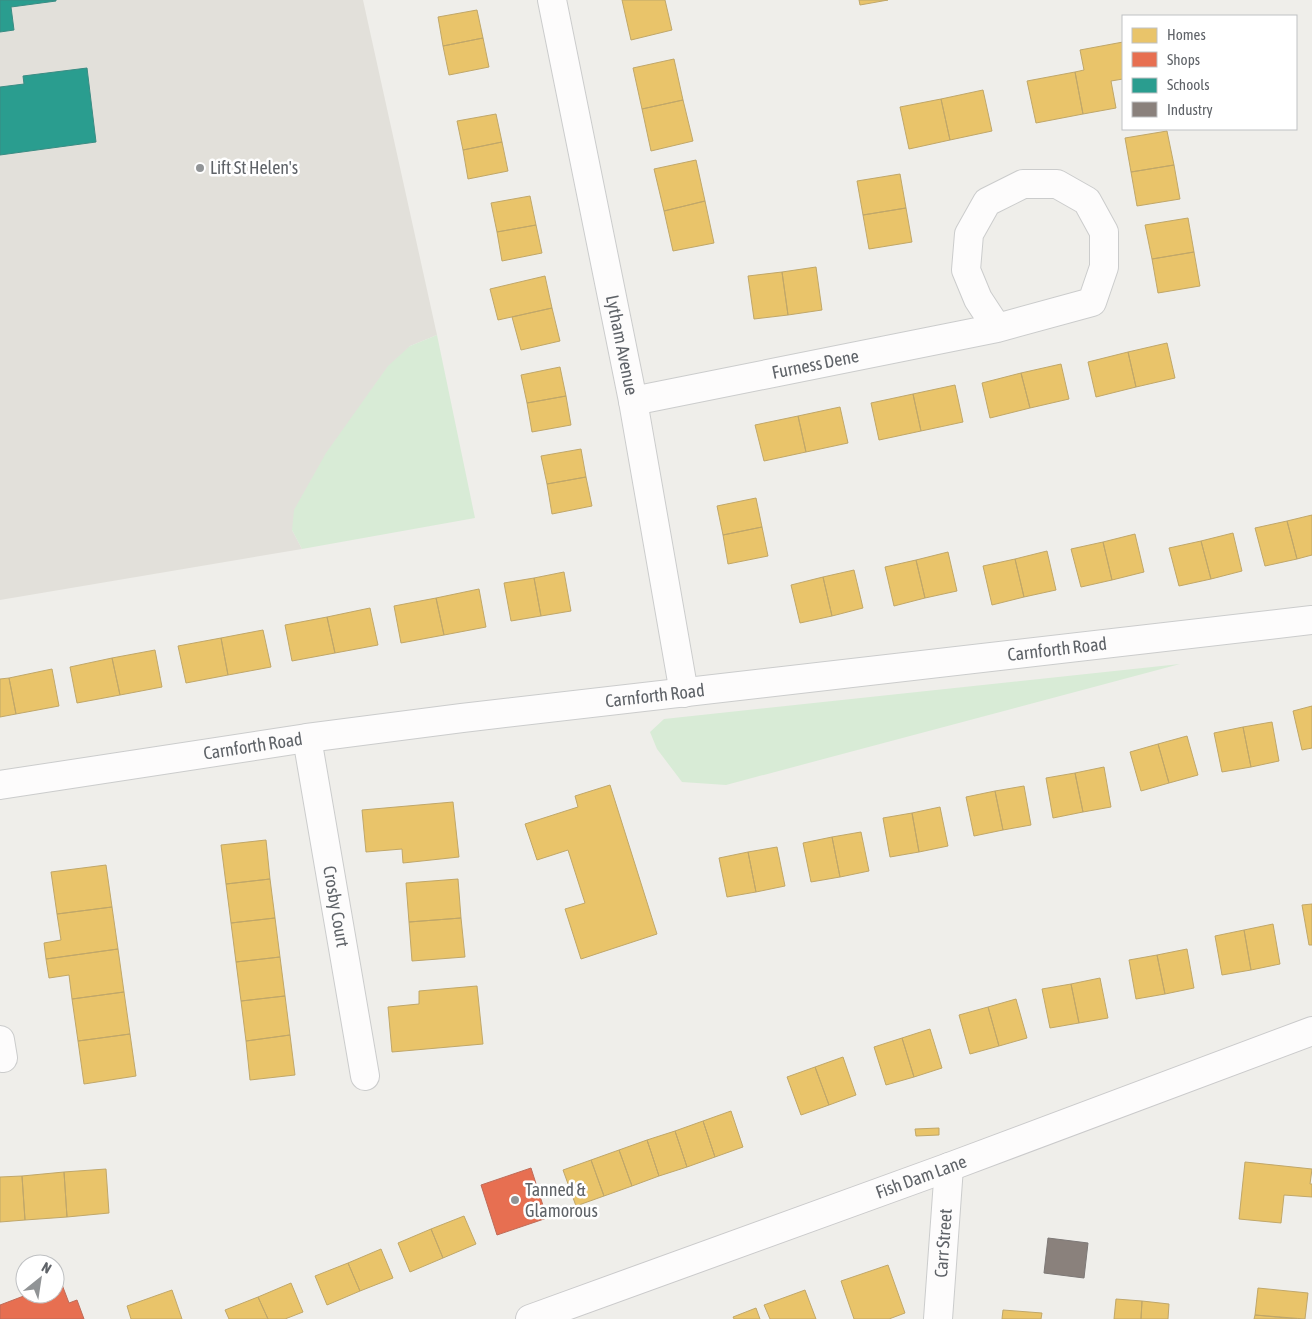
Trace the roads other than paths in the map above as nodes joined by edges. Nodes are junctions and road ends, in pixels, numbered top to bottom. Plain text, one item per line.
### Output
1 (552, 0) edge
2 (997, 328) junction
3 (633, 401) junction
4 (1312, 620) edge
5 (684, 693) junction
6 (307, 738) junction
7 (0, 784) edge
8 (1312, 1031) edge
9 (365, 1076) dead end
10 (949, 1167) junction
11 (530, 1319) edge
12 (938, 1319) edge

1 - 3 street, Lytham Avenue
2 - 2 street, Furness Dene
2 - 3 street, Furness Dene
3 - 5 street, Lytham Avenue
4 - 5 street, Carnforth Road
5 - 6 street, Carnforth Road
6 - 7 street, Carnforth Road
6 - 9 street, Crosby Court
8 - 10 street, Fish Dam Lane
10 - 11 street, Fish Dam Lane
10 - 12 street, Carr Street

